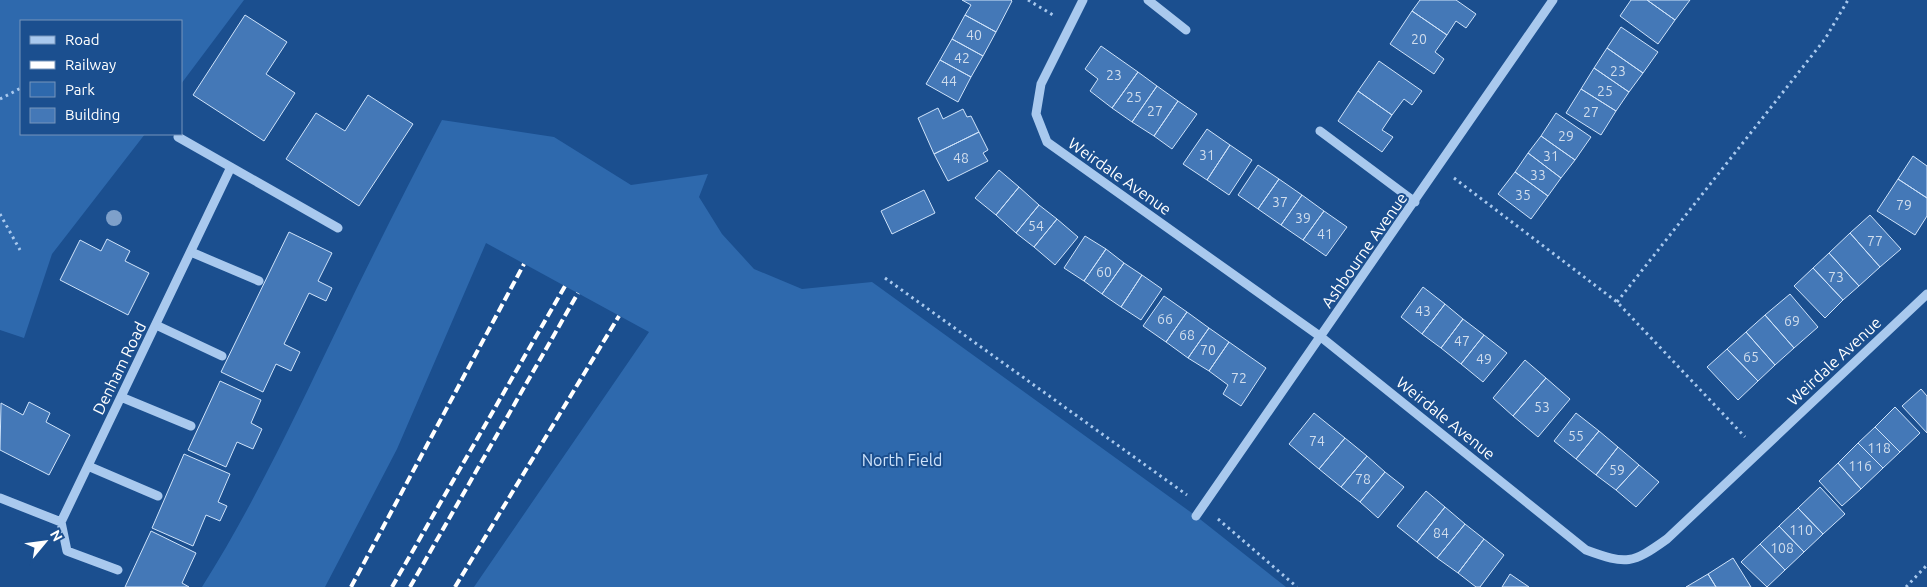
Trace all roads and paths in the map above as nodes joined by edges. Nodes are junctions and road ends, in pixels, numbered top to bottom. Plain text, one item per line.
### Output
1 (1028, 0) edge
2 (1083, 0) edge
3 (1148, 0) edge
4 (1553, 0) edge
5 (1848, 0) edge
6 (1070, 25) junction
7 (1186, 30) dead end
8 (20, 88) edge
9 (0, 98) edge
10 (1320, 131) dead end
11 (178, 137) dead end
12 (231, 167) junction
13 (1440, 167) junction
14 (1415, 202) junction
15 (0, 214) edge
16 (338, 228) dead end
17 (20, 250) dead end
18 (191, 252) junction
19 (885, 278) dead end
20 (259, 281) dead end
21 (1927, 294) edge
22 (1617, 302) junction
23 (156, 325) junction
24 (1321, 337) junction
25 (222, 356) dead end
26 (121, 397) junction
27 (191, 426) dead end
28 (1759, 452) junction
29 (88, 466) junction
30 (158, 496) dead end
31 (0, 498) edge
32 (1203, 506) junction
33 (1196, 516) dead end
34 (61, 522) junction
35 (1927, 566) edge
36 (118, 570) dead end
37 (1297, 587) edge
38 (1906, 587) edge

1 - 6 path
2 - 6 street, Weirdale Avenue
3 - 7 street
4 - 13 street, Ashbourne Avenue
5 - 22 path
6 - 24 street, Weirdale Avenue
8 - 9 path
10 - 14 street
11 - 12 street
12 - 16 street
12 - 18 street, Denham Road
13 - 14 street, Ashbourne Avenue
13 - 22 path
14 - 24 street, Ashbourne Avenue
15 - 17 path
18 - 20 street
18 - 23 street, Denham Road
19 - 32 path
21 - 28 street, Weirdale Avenue
22 - 28 path
23 - 25 street
23 - 26 street, Denham Road
24 - 28 street, Weirdale Avenue
24 - 32 street, Ashbourne Avenue
26 - 27 street
26 - 29 street, Denham Road
29 - 30 street
29 - 34 street, Denham Road
31 - 34 street
32 - 33 street, Ashbourne Avenue
32 - 37 path
34 - 36 street
35 - 38 path

